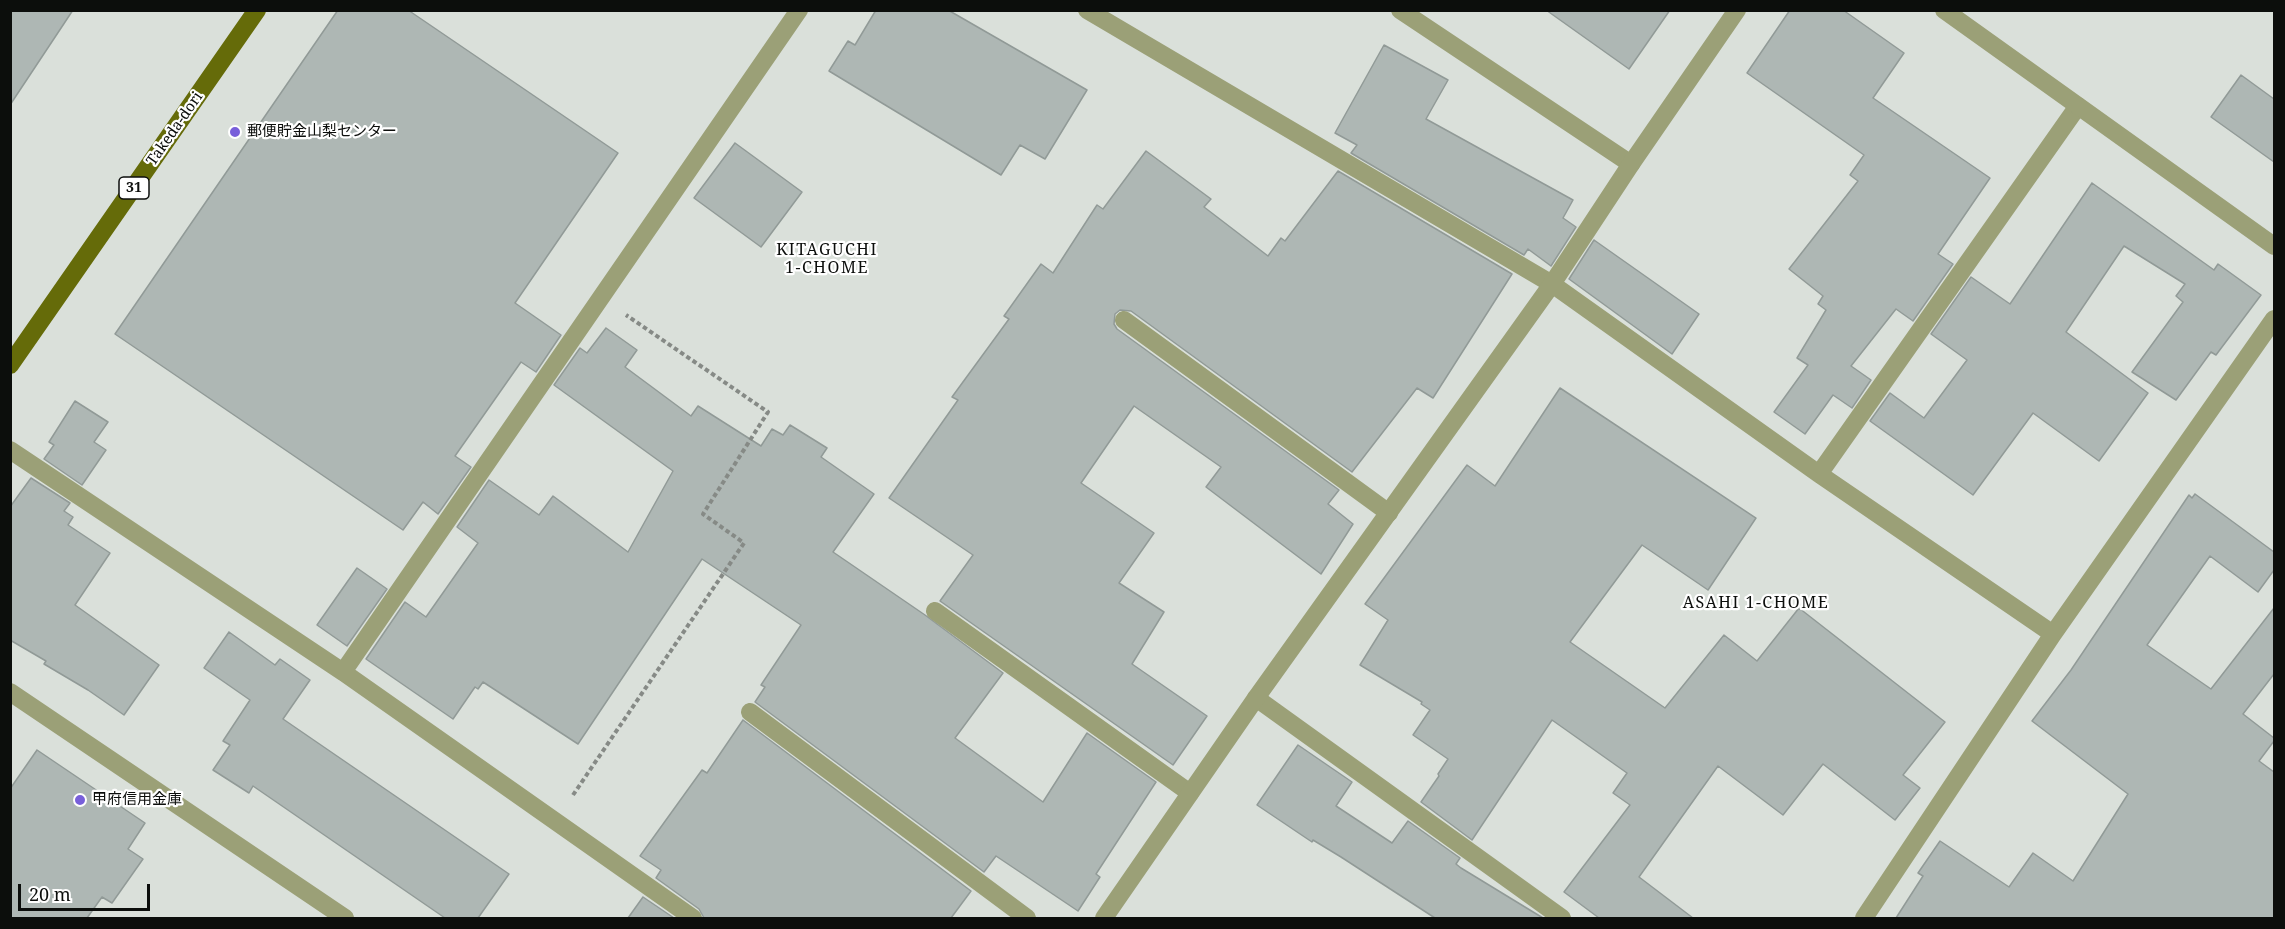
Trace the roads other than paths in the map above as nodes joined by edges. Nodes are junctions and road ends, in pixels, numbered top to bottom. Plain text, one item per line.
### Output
1 (257, 10) edge
2 (799, 10) edge
3 (1087, 10) edge
4 (1400, 10) edge
5 (1737, 10) edge
6 (1944, 10) edge
7 (2078, 105) junction
8 (1631, 164) junction
9 (2274, 246) edge
10 (1552, 284) junction
11 (2274, 319) edge
12 (1124, 320) dead end
13 (10, 365) edge
14 (10, 450) edge
15 (1820, 474) junction
16 (1389, 513) junction
17 (935, 611) dead end
18 (2053, 634) junction
19 (343, 672) junction
20 (10, 692) edge
21 (1256, 698) junction
22 (750, 712) dead end
23 (1190, 793) junction
24 (345, 918) edge
25 (693, 918) edge
26 (1027, 918) edge
27 (1104, 918) edge
28 (1562, 918) edge
29 (1864, 918) edge

1 - 13 main road, Takeda-dori / 31
2 - 19 street
3 - 10 street
4 - 8 street
5 - 8 street
6 - 7 street
7 - 9 street
7 - 15 street
8 - 10 street
10 - 15 street
10 - 16 street
11 - 18 street
12 - 16 street
14 - 19 street
15 - 18 street
16 - 21 street
17 - 23 street
18 - 29 street
19 - 25 street
20 - 24 street
21 - 23 street
21 - 28 street
22 - 26 street
23 - 27 street

